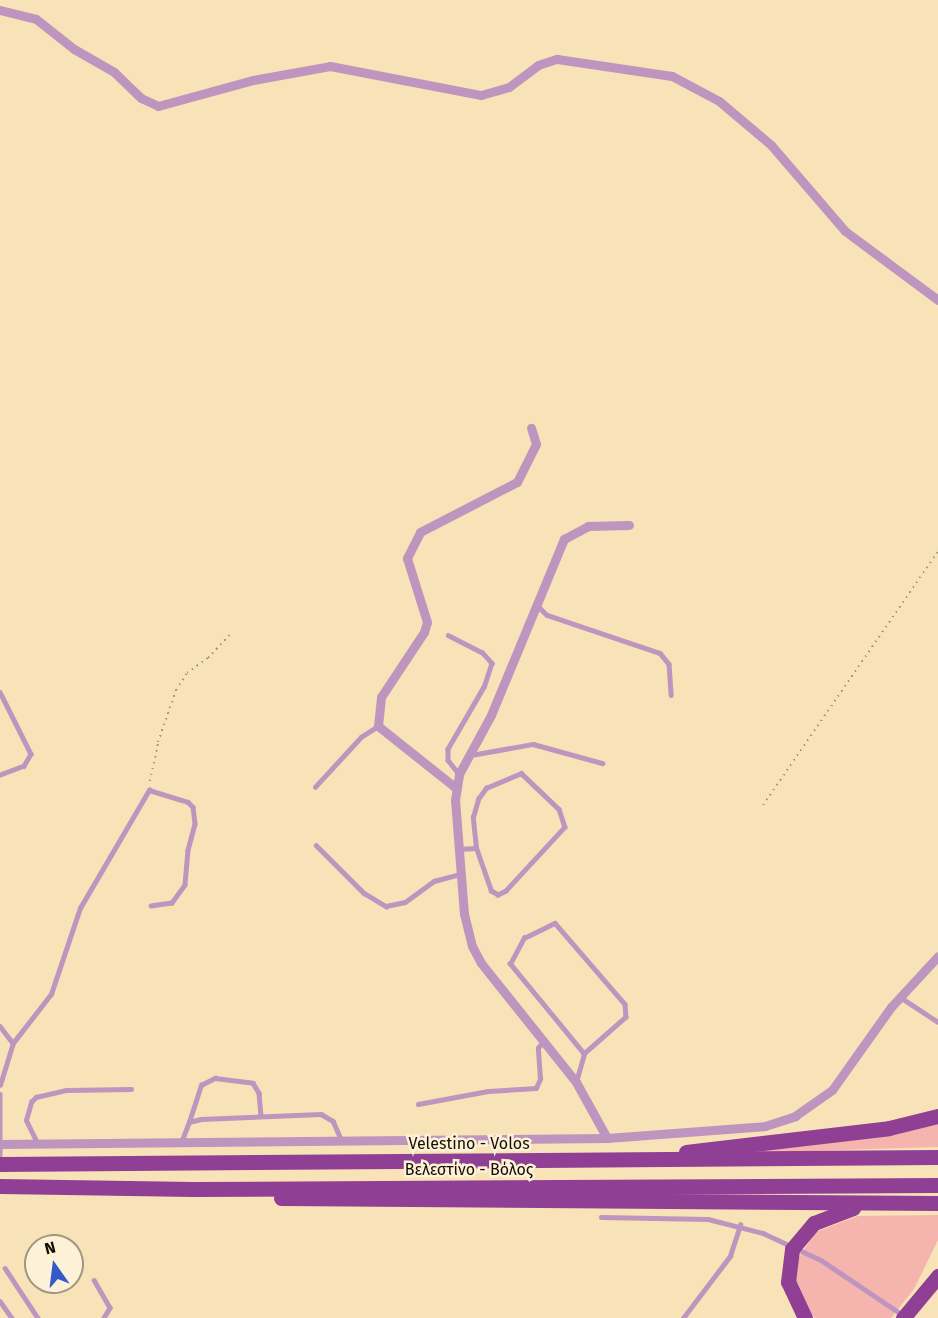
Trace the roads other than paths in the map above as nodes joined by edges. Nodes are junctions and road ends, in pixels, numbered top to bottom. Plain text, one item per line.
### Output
1 (0, 10) edge
2 (938, 300) edge
3 (531, 428) dead end
4 (629, 525) dead end
5 (537, 606) junction
6 (448, 635) dead end
7 (0, 692) edge
8 (671, 695) dead end
9 (378, 726) junction
10 (471, 755) junction
11 (602, 763) dead end
12 (459, 774) junction
13 (0, 775) edge
14 (315, 787) dead end
15 (456, 788) junction
16 (316, 845) dead end
17 (476, 848) junction
18 (458, 849) junction
19 (460, 874) junction
20 (151, 906) dead end
21 (938, 956) edge
22 (900, 997) junction
23 (936, 1020) edge
24 (0, 1026) edge
25 (544, 1040) junction
26 (13, 1043) junction
27 (584, 1054) junction
28 (576, 1082) junction
29 (0, 1085) edge
30 (130, 1089) dead end
31 (0, 1094) edge
32 (418, 1104) dead end
33 (261, 1116) junction
34 (938, 1116) edge
35 (189, 1122) junction
36 (0, 1125) edge
37 (607, 1138) junction
38 (341, 1139) junction
39 (182, 1140) junction
40 (37, 1143) junction
41 (2, 1144) edge
42 (0, 1155) edge
43 (938, 1157) edge
44 (603, 1162) junction
45 (0, 1164) edge
46 (37, 1164) junction
47 (938, 1185) edge
48 (0, 1186) edge
49 (193, 1189) junction
50 (880, 1203) junction
51 (938, 1203) edge
52 (601, 1217) dead end
53 (740, 1225) junction
54 (793, 1247) junction
55 (5, 1268) dead end
56 (938, 1276) edge
57 (94, 1280) dead end
58 (0, 1301) edge
59 (905, 1317) edge
60 (12, 1318) edge
61 (39, 1318) edge
62 (104, 1318) edge
63 (682, 1318) edge
64 (805, 1318) edge

1 - 2 street
3 - 9 street
4 - 5 street
5 - 8 lane
5 - 10 street
6 - 12 lane
7 - 13 lane
9 - 14 lane
9 - 15 street
10 - 11 lane
10 - 12 street
12 - 15 street
15 - 18 street
16 - 19 lane
17 - 17 lane
17 - 18 lane
18 - 19 street
19 - 25 street
20 - 26 lane
21 - 22 street
22 - 23 lane
22 - 37 street
24 - 26 lane
25 - 28 street
25 - 32 lane
26 - 29 lane
27 - 27 lane
27 - 28 lane
28 - 37 street
30 - 40 lane
31 - 36 lane
33 - 35 lane
33 - 35 lane
33 - 38 lane
34 - 44 highway
35 - 39 lane
36 - 41 lane
37 - 38 street
38 - 39 street
39 - 40 street
40 - 41 street
40 - 46 street
41 - 42 lane
43 - 44 highway, Velestino - Volos
44 - 46 highway, Velestino - Volos
45 - 46 highway, Velestino - Volos
47 - 49 highway, Βελεστίνο - Βόλος
48 - 49 highway, Βελεστίνο - Βόλος
49 - 50 highway
50 - 51 highway
50 - 54 highway
52 - 53 lane
53 - 54 lane
53 - 63 lane
54 - 59 lane
54 - 64 highway
55 - 61 lane
56 - 59 highway
57 - 62 lane
58 - 60 lane

